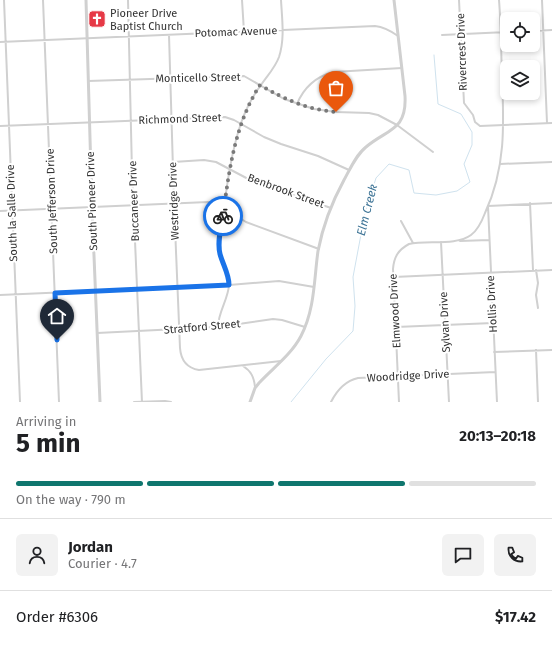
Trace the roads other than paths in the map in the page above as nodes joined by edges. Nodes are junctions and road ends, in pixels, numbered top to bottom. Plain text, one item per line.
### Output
1 (4, 0) edge
2 (43, 0) edge
3 (86, 0) edge
4 (128, 0) edge
5 (242, 0) edge
6 (281, 0) edge
7 (394, 0) edge
8 (459, 0) edge
9 (500, 0) edge
10 (542, 0) edge
11 (500, 12) edge
12 (282, 30) junction
13 (540, 30) edge
14 (544, 30) junction
15 (552, 30) edge
16 (244, 32) junction
17 (500, 32) edge
18 (461, 34) junction
19 (169, 35) junction
20 (442, 35) dead end
21 (398, 36) junction
22 (129, 37) junction
23 (87, 39) junction
24 (45, 40) junction
25 (0, 42) edge
26 (6, 42) junction
27 (502, 52) edge
28 (402, 68) junction
29 (170, 78) junction
30 (130, 79) junction
31 (88, 81) junction
32 (260, 85) junction
33 (297, 104) junction
34 (171, 120) junction
35 (131, 121) junction
36 (552, 122) edge
37 (89, 123) junction
38 (547, 123) junction
39 (241, 124) junction
40 (48, 125) junction
41 (397, 125) junction
42 (504, 125) junction
43 (0, 126) edge
44 (9, 126) junction
45 (433, 152) dead end
46 (172, 162) junction
47 (552, 162) edge
48 (500, 164) junction
49 (230, 169) junction
50 (349, 170) junction
51 (174, 203) junction
52 (530, 203) junction
53 (552, 203) edge
54 (134, 205) junction
55 (488, 206) junction
56 (92, 207) junction
57 (52, 208) junction
58 (224, 208) junction
59 (330, 208) junction
60 (12, 210) junction
61 (0, 211) edge
62 (401, 221) dead end
63 (489, 240) junction
64 (456, 241) junction
65 (441, 242) junction
66 (413, 243) junction
67 (319, 249) junction
68 (536, 270) junction
69 (552, 270) edge
70 (533, 271) junction
71 (491, 273) junction
72 (443, 275) junction
73 (394, 277) junction
74 (229, 285) junction
75 (177, 287) junction
76 (314, 287) junction
77 (137, 289) junction
78 (95, 291) junction
79 (55, 293) junction
80 (0, 295) edge
81 (16, 295) junction
82 (538, 308) dead end
83 (493, 323) junction
84 (445, 325) junction
85 (218, 327) junction
86 (305, 327) junction
87 (396, 327) junction
88 (179, 330) junction
89 (139, 331) junction
90 (97, 333) junction
91 (536, 350) junction
92 (552, 350) edge
93 (494, 352) junction
94 (281, 361) junction
95 (242, 365) junction
96 (495, 372) junction
97 (448, 374) junction
98 (398, 376) junction
99 (255, 388) junction
100 (20, 402) edge
101 (59, 402) edge
102 (100, 402) edge
103 (134, 402) edge
104 (142, 402) edge
105 (171, 402) edge
106 (250, 402) edge
107 (331, 402) edge
108 (399, 402) edge
109 (449, 402) edge
110 (497, 402) edge
111 (538, 402) edge

1 - 26 street, South la Salle Drive
2 - 24 street, South Jefferson Drive
3 - 23 street, South Pioneer Drive
4 - 22 street, Buccaneer Drive
5 - 16 street
6 - 12 street
7 - 21 street
8 - 18 street, Rivercrest Drive
9 - 11 street
10 - 14 street
12 - 16 street, Potomac Avenue
12 - 21 street, Potomac Avenue
12 - 32 street
13 - 14 street
14 - 15 street
14 - 38 street
16 - 19 street, Potomac Avenue
17 - 18 street
18 - 20 street
18 - 42 street, Rivercrest Drive
19 - 22 street, Potomac Avenue
19 - 29 street, Westridge Drive
21 - 28 street
22 - 23 street, Potomac Avenue
22 - 30 street, Buccaneer Drive
23 - 24 street, Potomac Avenue
23 - 31 street, South Pioneer Drive
24 - 26 street, Potomac Avenue
24 - 40 street, South Jefferson Drive
25 - 26 street, Potomac Avenue
26 - 44 street, South la Salle Drive
27 - 42 street
28 - 33 street
28 - 41 street
29 - 30 street, Monticello Street
29 - 32 street, Monticello Street
29 - 34 street, Westridge Drive
30 - 31 street, Monticello Street
30 - 35 street, Buccaneer Drive
31 - 37 street, South Pioneer Drive
32 - 33 street, Monticello Street
32 - 39 street
33 - 41 street, Monticello Street
34 - 35 street, Richmond Street
34 - 39 street, Richmond Street
34 - 46 street, Westridge Drive
35 - 37 street, Richmond Street
35 - 54 street, Buccaneer Drive
36 - 38 street
37 - 40 street, Richmond Street
37 - 56 street, South Pioneer Drive
38 - 42 street
39 - 49 street
39 - 50 street, Richmond Street
40 - 44 street, Richmond Street
40 - 57 street, South Jefferson Drive
41 - 45 street, Monticello Street
41 - 50 street
42 - 48 street
43 - 44 street, Richmond Street
44 - 60 street, South la Salle Drive
46 - 49 street, Benbrook Street
46 - 51 street, Westridge Drive
47 - 48 street
48 - 55 street
49 - 58 street
49 - 59 street, Benbrook Street
50 - 59 street
51 - 54 street
51 - 58 street
51 - 75 street, Westridge Drive
52 - 53 street
52 - 55 street
52 - 70 street
54 - 56 street
54 - 77 street, Buccaneer Drive
55 - 63 street, Hollis Drive
55 - 64 street
56 - 57 street
56 - 78 street, South Pioneer Drive
57 - 60 street
57 - 79 street, South Jefferson Drive
58 - 67 street
58 - 74 street
59 - 67 street
60 - 61 street
60 - 81 street, South la Salle Drive
62 - 66 street
63 - 64 street
63 - 71 street, Hollis Drive
64 - 65 street
65 - 66 street
65 - 72 street, Sylvan Drive
66 - 73 street, Elmwood Drive
67 - 76 street
68 - 69 street
68 - 70 street
68 - 82 street
70 - 71 street
71 - 72 street
71 - 83 street, Hollis Drive
72 - 73 street
72 - 84 street, Sylvan Drive
73 - 87 street, Elmwood Drive
74 - 75 street
74 - 76 street
74 - 85 street
75 - 77 street
75 - 88 street, Westridge Drive
76 - 86 street
77 - 78 street
77 - 89 street, Buccaneer Drive
78 - 79 street
78 - 90 street, South Pioneer Drive
79 - 81 street
79 - 101 street, South Jefferson Drive
80 - 81 street
81 - 100 street, South la Salle Drive
83 - 84 street
83 - 93 street, Hollis Drive
84 - 87 street
84 - 97 street, Sylvan Drive
85 - 86 street, Stratford Street
85 - 88 street, Stratford Street
86 - 94 street
87 - 98 street, Elmwood Drive
88 - 89 street, Stratford Street
88 - 95 street, Westridge Drive
89 - 90 street, Stratford Street
89 - 104 street, Buccaneer Drive
90 - 102 street, South Pioneer Drive
91 - 92 street
91 - 93 street
91 - 111 street
93 - 96 street, Hollis Drive
94 - 95 street
94 - 99 street
95 - 99 street
96 - 97 street, Woodridge Drive
96 - 110 street, Hollis Drive
97 - 98 street, Woodridge Drive
97 - 109 street, Sylvan Drive
98 - 107 street, Woodridge Drive
98 - 108 street, Elmwood Drive
99 - 106 street
103 - 104 street
104 - 105 street

